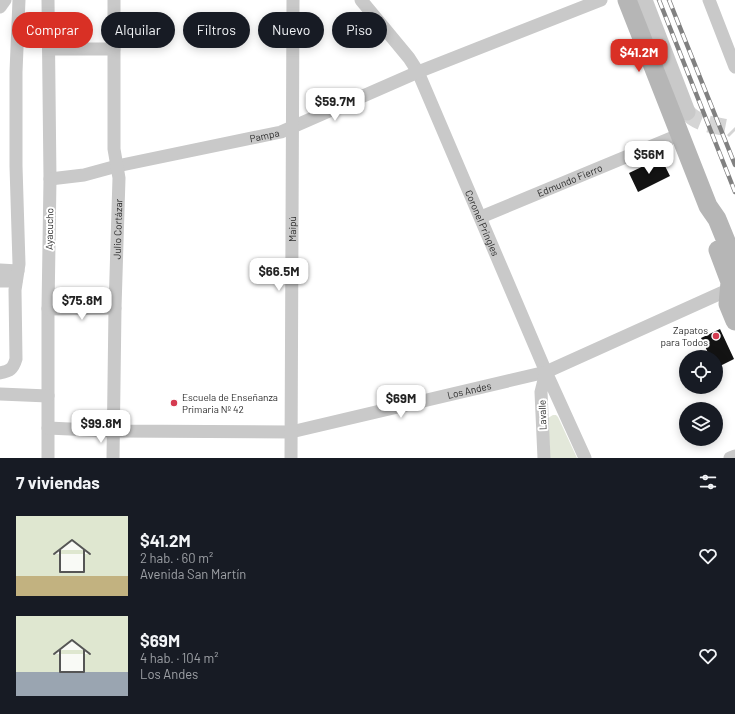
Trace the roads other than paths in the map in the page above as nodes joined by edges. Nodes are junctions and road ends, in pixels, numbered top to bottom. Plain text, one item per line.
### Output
1 (5, 0) edge
2 (19, 0) edge
3 (48, 0) edge
4 (114, 0) edge
5 (293, 0) edge
6 (361, 0) edge
7 (601, 0) edge
8 (627, 0) edge
9 (644, 0) edge
10 (709, 0) edge
11 (0, 7) edge
12 (49, 49) junction
13 (114, 49) junction
14 (735, 67) edge
15 (418, 72) junction
16 (687, 112) tunnel mouth
17 (293, 127) junction
18 (681, 134) junction
19 (117, 166) junction
20 (50, 180) junction
21 (708, 206) junction
22 (481, 217) junction
23 (735, 263) edge
24 (0, 270) edge
25 (17, 276) junction
26 (0, 281) edge
27 (730, 289) junction
28 (115, 308) junction
29 (48, 309) junction
30 (734, 316) edge
31 (546, 372) junction
32 (0, 373) edge
33 (0, 394) edge
34 (48, 396) junction
35 (48, 428) junction
36 (113, 431) junction
37 (291, 432) junction
38 (735, 456) edge
39 (48, 458) edge
40 (114, 458) edge
41 (291, 458) edge
42 (544, 458) edge
43 (584, 458) edge
44 (730, 458) edge

1 - 11 street
2 - 25 street
3 - 12 street, Ayacucho
4 - 13 street, Julio Cortázar
5 - 17 street, Maipú
6 - 15 street, Coronel Pringles
7 - 15 street, Pampa
8 - 18 main road
9 - 16 street
10 - 14 street
12 - 13 street
12 - 20 street, Ayacucho
13 - 19 street, Julio Cortázar
15 - 17 street, Pampa
15 - 22 street, Coronel Pringles
17 - 19 street, Pampa
17 - 37 street, Maipú
18 - 21 main road
18 - 22 street, Edmundo Fierro
19 - 20 street, Pampa
19 - 28 street, Julio Cortázar
20 - 29 street, Ayacucho
21 - 23 main road
21 - 27 main road
22 - 31 street, Coronel Pringles
24 - 25 street
25 - 26 street
25 - 32 street
27 - 30 main road
27 - 31 street, Los Andes
28 - 29 street
28 - 36 street, Julio Cortázar
29 - 34 street, Ayacucho
31 - 37 street, Los Andes
31 - 42 street, Lavalle
31 - 43 street, Coronel Pringles
33 - 34 street
34 - 35 street, Ayacucho
35 - 36 street, Los Andes
35 - 39 street, Ayacucho
36 - 37 street, Los Andes
36 - 40 street, Julio Cortázar
37 - 41 street, Maipú
38 - 44 street

